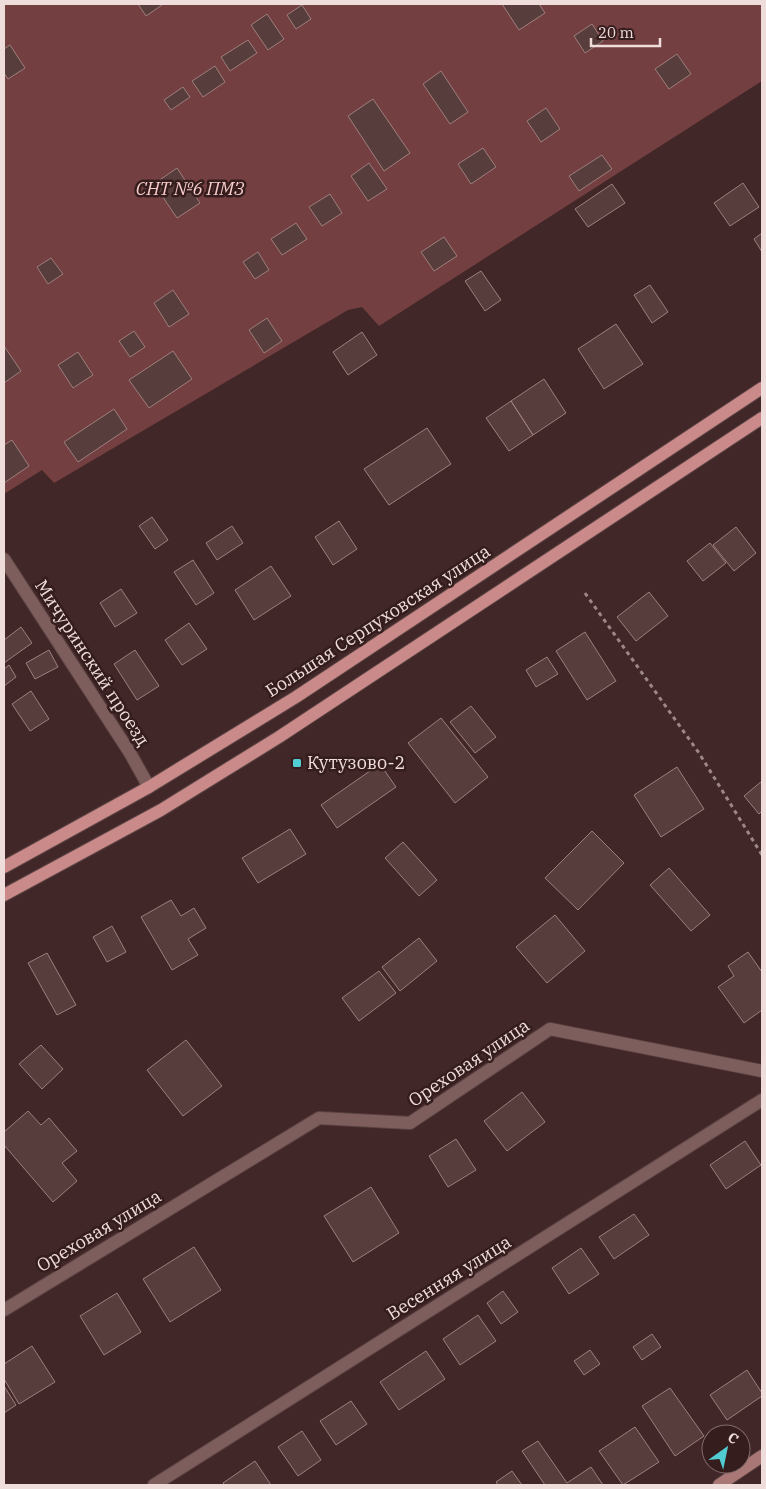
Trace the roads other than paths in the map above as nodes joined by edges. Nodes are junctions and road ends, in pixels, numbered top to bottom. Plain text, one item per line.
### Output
1 (762, 388) edge
2 (762, 418) edge
3 (4, 559) edge
4 (148, 787) junction
5 (4, 867) edge
6 (4, 895) edge
7 (762, 1071) edge
8 (762, 1100) edge
9 (4, 1310) edge
10 (762, 1456) edge
11 (154, 1485) edge
12 (720, 1485) edge

1 - 4 main road, Большая Серпуховская улица
2 - 6 main road
3 - 4 street, Мичуринский проезд
4 - 5 main road, Большая Серпуховская улица
7 - 9 street, Ореховая улица
8 - 11 street, Весенняя улица
10 - 12 street

